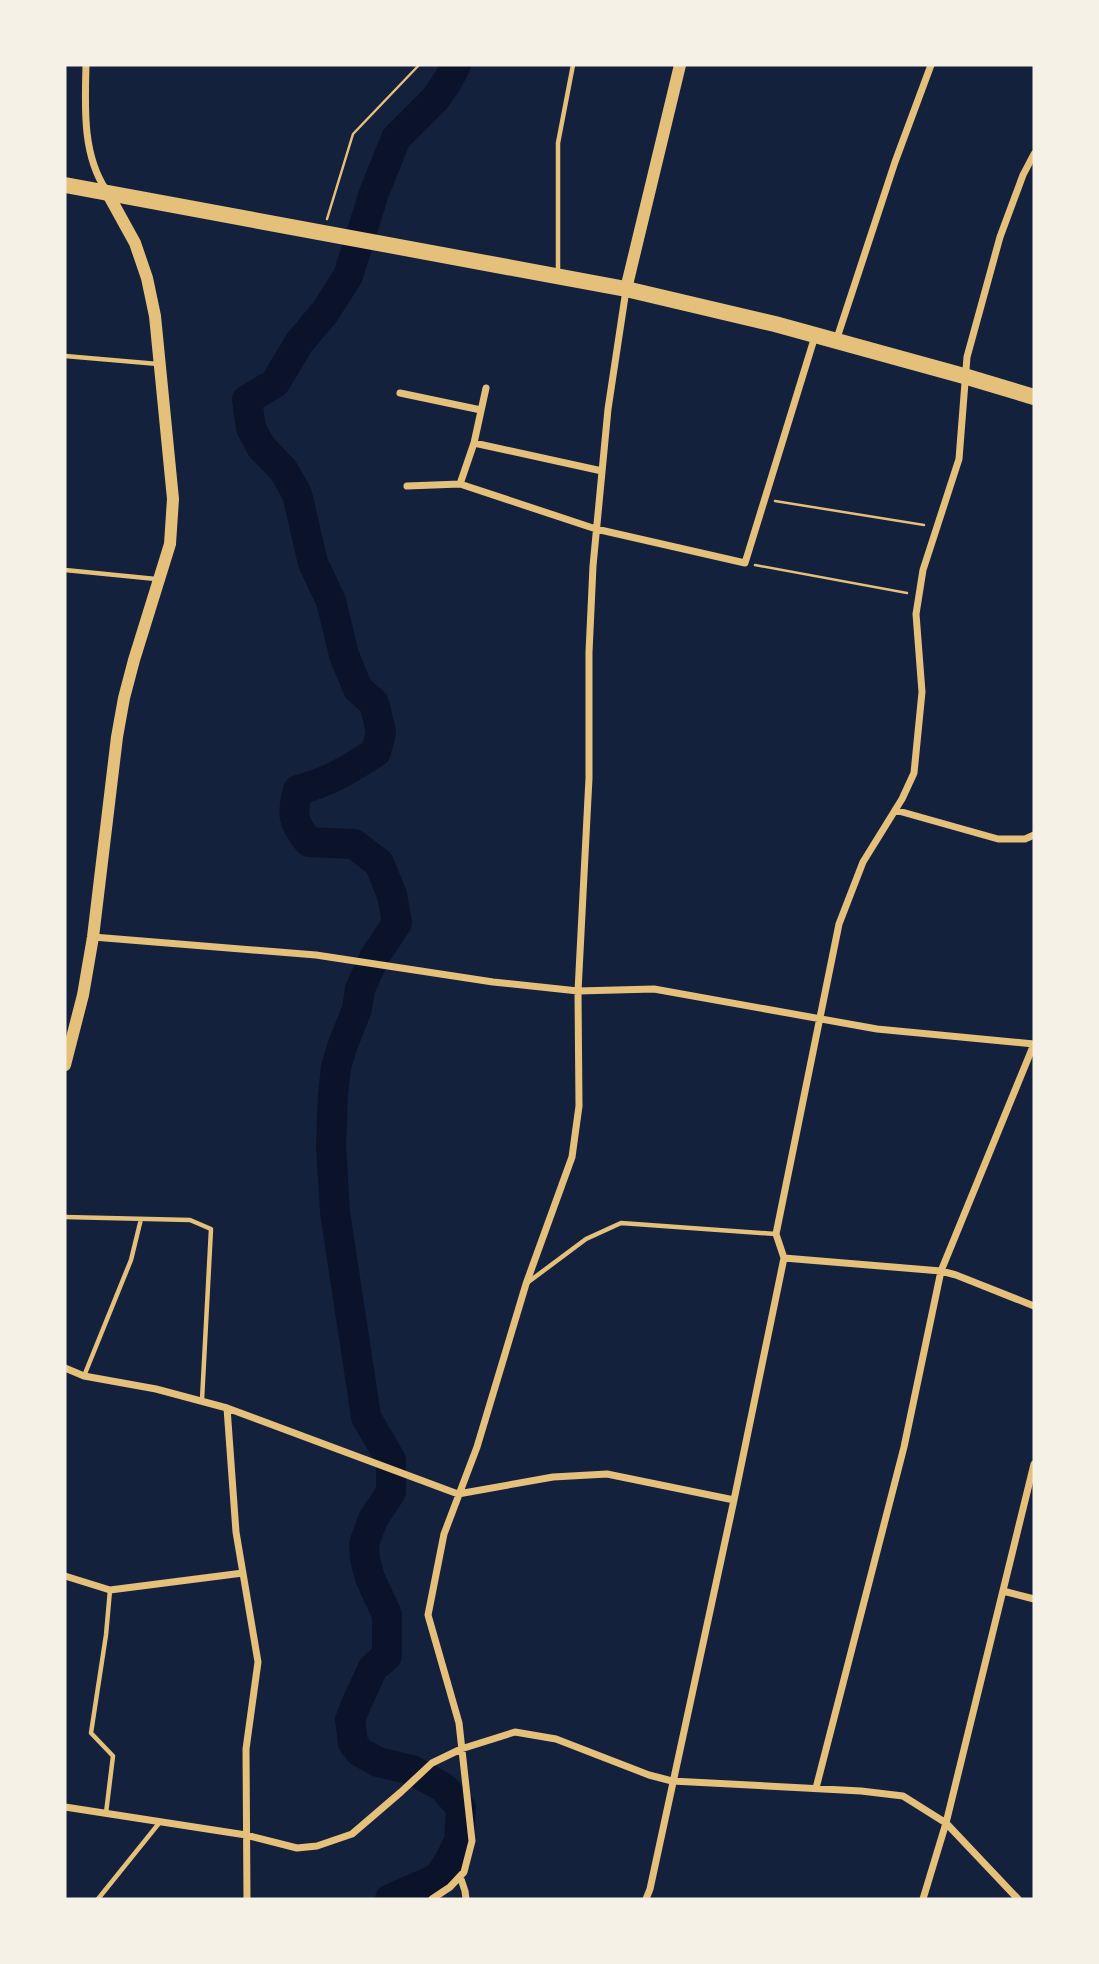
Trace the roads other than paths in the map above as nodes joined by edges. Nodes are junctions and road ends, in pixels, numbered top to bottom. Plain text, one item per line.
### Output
1 (86, 65) edge
2 (573, 65) edge
3 (680, 65) edge
4 (931, 65) edge
5 (1034, 154) edge
6 (65, 185) edge
7 (108, 194) junction
8 (558, 277) junction
9 (626, 289) junction
10 (815, 336) junction
11 (836, 342) junction
12 (65, 356) edge
13 (160, 364) junction
14 (964, 376) junction
15 (486, 388) dead end
16 (400, 393) dead end
17 (1034, 397) edge
18 (481, 410) junction
19 (474, 443) junction
20 (602, 471) junction
21 (460, 484) junction
22 (407, 486) dead end
23 (596, 530) junction
24 (65, 570) edge
25 (160, 579) junction
26 (895, 810) junction
27 (1034, 835) edge
28 (93, 937) junction
29 (578, 991) junction
30 (820, 1019) junction
31 (1034, 1044) edge
32 (65, 1065) edge
33 (65, 1217) edge
34 (141, 1219) junction
35 (776, 1234) junction
36 (784, 1258) junction
37 (942, 1271) junction
38 (526, 1284) junction
39 (1034, 1306) edge
40 (65, 1368) edge
41 (84, 1376) junction
42 (202, 1401) junction
43 (226, 1408) junction
44 (1034, 1464) edge
45 (458, 1494) junction
46 (734, 1500) junction
47 (243, 1573) junction
48 (65, 1576) edge
49 (110, 1590) junction
50 (1003, 1591) junction
51 (1034, 1599) edge
52 (461, 1749) junction
53 (672, 1781) junction
54 (816, 1788) junction
55 (65, 1807) edge
56 (106, 1814) junction
57 (160, 1822) junction
58 (946, 1823) junction
59 (246, 1835) junction
60 (460, 1876) junction
61 (98, 1899) edge
62 (247, 1899) edge
63 (432, 1899) edge
64 (466, 1899) edge
65 (646, 1899) edge
66 (923, 1899) edge
67 (1018, 1899) edge

1 - 7 street
2 - 8 lane
3 - 9 street
4 - 11 street
5 - 14 street
6 - 7 main road
7 - 8 main road
7 - 13 street
8 - 9 main road
9 - 10 main road
9 - 20 street
10 - 11 main road
10 - 23 street
11 - 14 main road
12 - 13 lane
13 - 25 street
14 - 17 main road
14 - 26 street
15 - 18 street
16 - 18 street
18 - 19 street
19 - 20 street
19 - 21 street
20 - 23 street
21 - 22 street
21 - 23 street
23 - 29 street
24 - 25 lane
25 - 28 street
26 - 27 street
26 - 30 street
28 - 29 street
28 - 32 street
29 - 30 street
29 - 38 street
30 - 31 street
30 - 35 street
31 - 37 street
33 - 34 lane
34 - 41 lane
34 - 42 lane
35 - 36 street
35 - 38 lane
36 - 37 street
36 - 46 street
37 - 39 street
37 - 54 street
38 - 45 street
40 - 41 street
41 - 42 street
42 - 43 street
43 - 45 street
43 - 47 street
44 - 50 street
45 - 46 street
45 - 52 street
46 - 53 street
47 - 49 street
47 - 59 street
48 - 49 street
49 - 56 lane
50 - 51 street
50 - 58 street
52 - 53 street
52 - 59 street
52 - 60 street
53 - 54 street
53 - 65 street
54 - 58 street
55 - 56 street
56 - 57 street
57 - 59 street
57 - 61 lane
58 - 66 street
58 - 67 street
59 - 62 street
60 - 63 street
60 - 64 street

